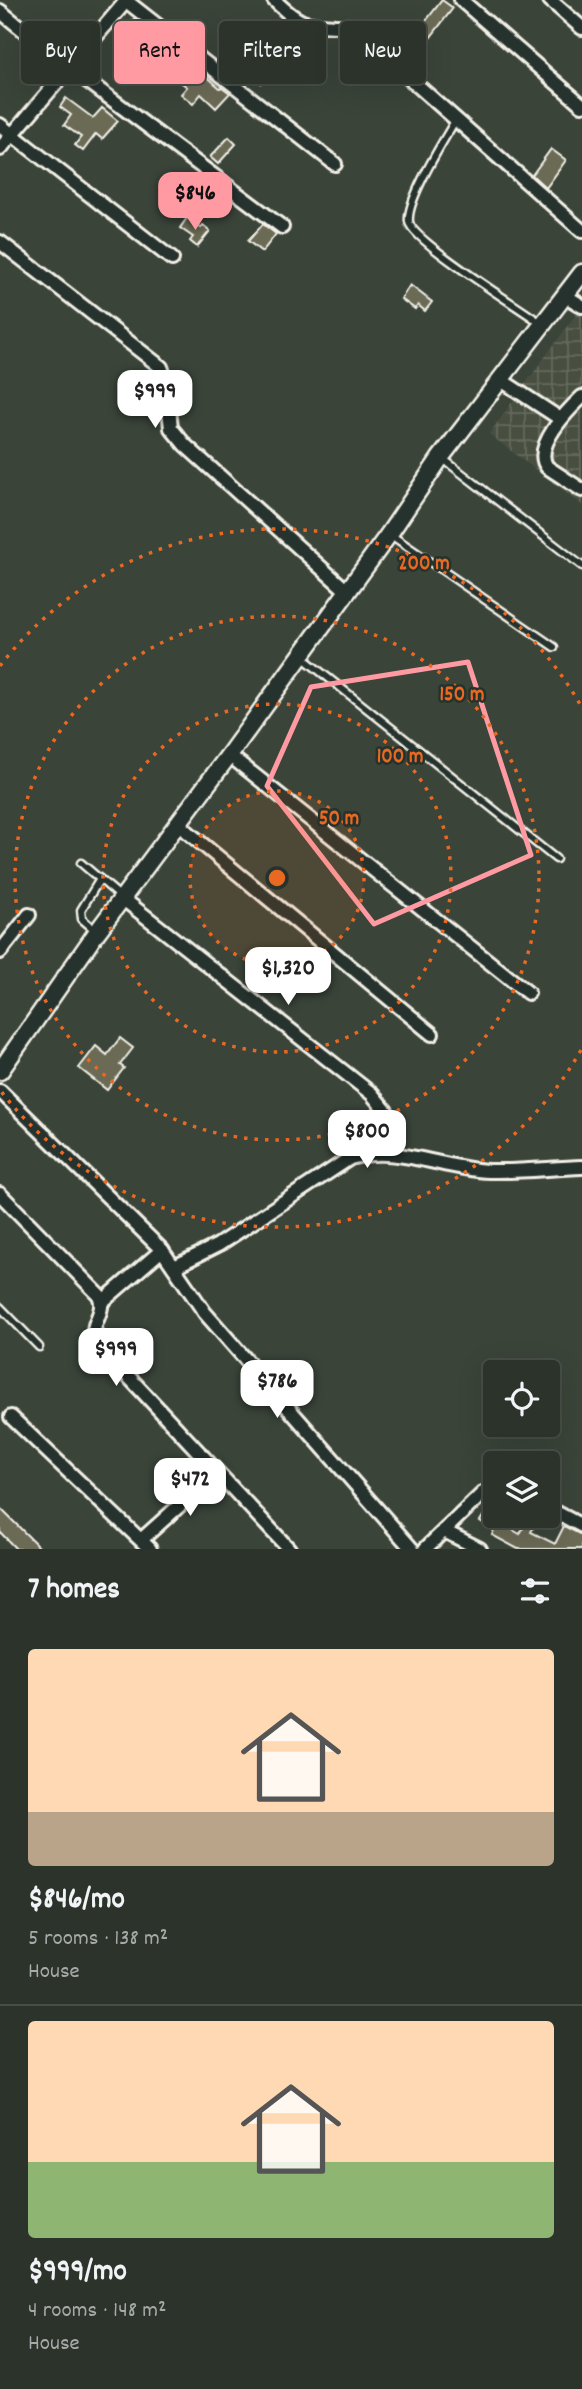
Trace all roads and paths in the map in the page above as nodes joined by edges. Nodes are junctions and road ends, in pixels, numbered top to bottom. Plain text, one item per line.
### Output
1 (126, 0) edge
2 (274, 0) edge
3 (461, 0) edge
4 (550, 0) edge
5 (0, 11) edge
6 (21, 28) edge
7 (582, 28) edge
8 (100, 32) edge
9 (56, 84) edge
10 (91, 84) edge
11 (582, 105) edge
12 (456, 119) junction
13 (0, 125) edge
14 (12, 135) junction
15 (0, 149) edge
16 (335, 164) dead end
17 (282, 228) dead end
18 (582, 230) edge
19 (0, 242) edge
20 (172, 259) dead end
21 (582, 273) edge
22 (566, 296) junction
23 (582, 306) edge
24 (544, 325) junction
25 (501, 380) junction
26 (582, 397) edge
27 (559, 418) junction
28 (441, 457) junction
29 (582, 490) edge
30 (389, 534) junction
31 (582, 566) edge
32 (347, 591) junction
33 (554, 647) dead end
34 (300, 656) junction
35 (229, 755) junction
36 (178, 824) junction
37 (555, 859) dead end
38 (81, 863) dead end
39 (100, 879) junction
40 (122, 898) junction
41 (29, 915) dead end
42 (97, 932) junction
43 (0, 952) edge
44 (528, 993) dead end
45 (432, 1034) dead end
46 (0, 1070) edge
47 (0, 1091) edge
48 (395, 1153) junction
49 (582, 1167) edge
50 (0, 1194) edge
51 (162, 1250) junction
52 (174, 1267) junction
53 (102, 1302) junction
54 (0, 1307) edge
55 (39, 1347) dead end
56 (11, 1417) dead end
57 (217, 1472) junction
58 (483, 1493) edge
59 (560, 1514) edge
60 (582, 1526) edge
61 (444, 1531) junction
62 (145, 1544) edge
63 (289, 1549) edge
64 (412, 1549) edge
65 (425, 1549) edge
66 (480, 1549) edge

1 - 8 street
1 - 16 street
2 - 12 street
3 - 11 street
4 - 7 street
5 - 6 street
9 - 14 street
10 - 17 street
12 - 18 street
12 - 24 lane
13 - 14 street
14 - 15 street
14 - 20 street
19 - 32 street
21 - 22 street
22 - 23 street
22 - 24 street
24 - 25 street
25 - 27 street
25 - 28 street
26 - 27 street
27 - 29 street
28 - 30 street
28 - 31 lane
30 - 32 street
30 - 33 lane
32 - 34 street
34 - 35 street
34 - 37 lane
35 - 36 street
35 - 44 street
36 - 40 street
36 - 45 street
38 - 39 lane
39 - 40 lane
39 - 42 lane
40 - 42 street
40 - 48 street
41 - 43 street
42 - 46 street
47 - 51 street
48 - 49 street
48 - 52 street
50 - 53 street
51 - 52 street
51 - 53 street
52 - 64 street
53 - 57 street
54 - 55 lane
56 - 62 street
57 - 62 street
57 - 63 street
58 - 61 street
59 - 60 street
61 - 65 street
61 - 66 street

